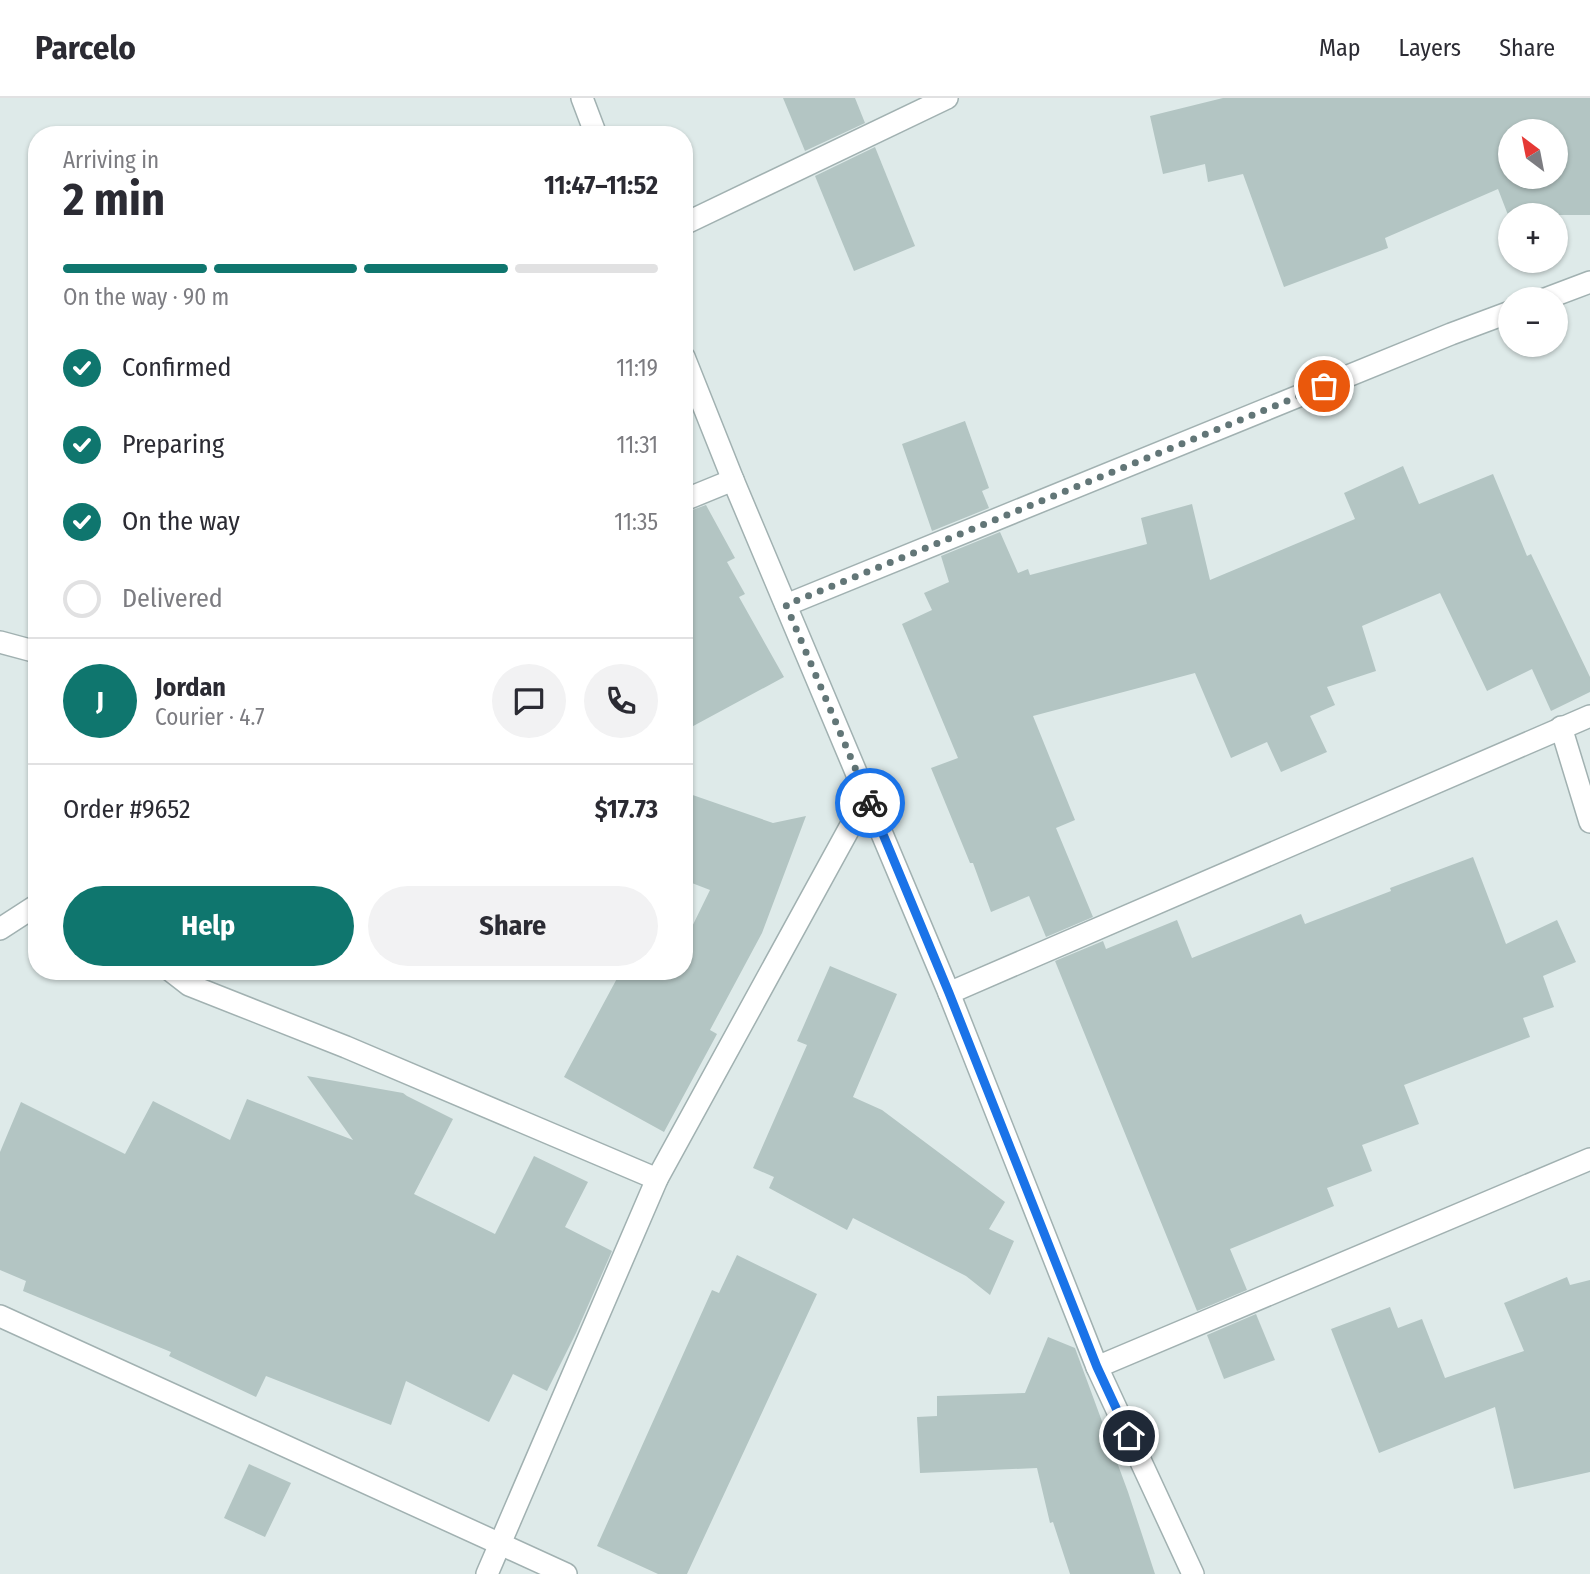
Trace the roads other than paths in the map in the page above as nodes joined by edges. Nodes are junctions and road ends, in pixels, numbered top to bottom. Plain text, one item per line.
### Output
1 (582, 98) edge
2 (947, 98) edge
3 (593, 126) edge
4 (693, 220) edge
5 (1590, 282) edge
6 (1568, 290) edge
7 (1498, 316) edge
8 (693, 380) edge
9 (733, 480) junction
10 (693, 496) edge
11 (786, 605) junction
12 (0, 642) edge
13 (28, 650) edge
14 (1590, 716) edge
15 (1561, 727) junction
16 (867, 796) junction
17 (1590, 822) edge
18 (28, 911) edge
19 (0, 929) edge
20 (182, 980) edge
21 (949, 993) junction
22 (1590, 1159) edge
23 (657, 1179) junction
24 (0, 1316) edge
25 (1097, 1367) junction
26 (502, 1544) junction
27 (487, 1574) edge
28 (566, 1574) edge
29 (1193, 1574) edge

1 - 3 street
2 - 4 street
5 - 6 street
7 - 11 street
8 - 9 street
9 - 10 street
9 - 11 street
11 - 16 street
12 - 13 street
14 - 15 street
15 - 17 street
15 - 21 street
16 - 21 street
16 - 23 street
18 - 19 street
20 - 23 street
21 - 25 street
22 - 25 street
23 - 26 street
24 - 26 street
25 - 29 street
26 - 27 street
26 - 28 street

